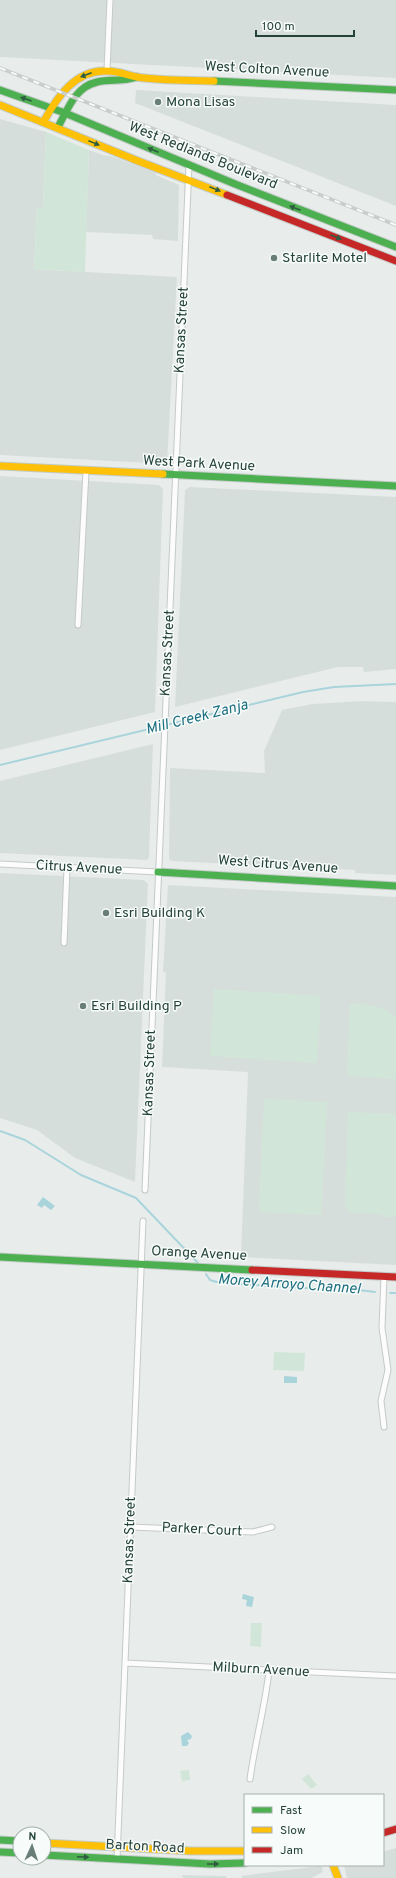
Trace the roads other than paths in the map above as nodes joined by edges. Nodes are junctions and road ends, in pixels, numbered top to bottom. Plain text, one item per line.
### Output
1 (110, 0) edge
2 (107, 70) junction
3 (137, 77) junction
4 (0, 90) edge
5 (396, 90) edge
6 (0, 105) edge
7 (51, 108) junction
8 (65, 113) junction
9 (44, 121) junction
10 (58, 127) junction
11 (189, 165) junction
12 (188, 178) junction
13 (396, 248) edge
14 (396, 260) edge
15 (0, 466) edge
16 (86, 471) junction
17 (175, 475) junction
18 (396, 486) edge
19 (78, 626) dead end
20 (0, 864) edge
21 (67, 866) junction
22 (158, 872) junction
23 (396, 886) edge
24 (64, 943) dead end
25 (145, 1190) dead end
26 (142, 1221) dead end
27 (0, 1257) edge
28 (141, 1264) junction
29 (384, 1276) junction
30 (396, 1277) edge
31 (384, 1427) dead end
32 (130, 1527) junction
33 (272, 1528) dead end
34 (125, 1663) junction
35 (269, 1670) junction
36 (396, 1676) edge
37 (250, 1779) dead end
38 (396, 1829) edge
39 (384, 1833) edge
40 (0, 1840) edge
41 (12, 1841) edge
42 (52, 1843) edge
43 (118, 1847) junction
44 (244, 1851) edge
45 (0, 1852) edge
46 (12, 1853) edge
47 (52, 1855) edge
48 (117, 1859) junction
49 (244, 1863) edge
50 (333, 1866) edge
51 (337, 1877) edge

1 - 2 street
2 - 3 main road, West Colton Avenue
2 -> 7 main road, West Colton Avenue
3 - 5 main road, West Colton Avenue
3 - 8 main road, West Colton Avenue
7 -> 4 main road, West Redlands Boulevard
6 - 9 main road, West Redlands Boulevard
7 - 8 main road, West Redlands Boulevard
7 - 9 main road, West Colton Avenue
8 - 10 main road, West Colton Avenue
11 -> 8 main road, West Redlands Boulevard
9 - 10 main road, West Redlands Boulevard
10 -> 12 main road, West Redlands Boulevard
11 - 12 street, Kansas Street
13 -> 11 main road, West Redlands Boulevard
12 -> 14 main road, West Redlands Boulevard
12 - 17 street, Kansas Street
15 - 16 main road, West Park Avenue
16 - 17 main road, West Park Avenue
16 - 19 street
17 - 18 main road, West Park Avenue
17 - 22 street, Kansas Street
20 - 21 street, Citrus Avenue
21 - 22 street, Citrus Avenue
21 - 24 street
22 - 23 main road, West Citrus Avenue
22 - 25 street, Kansas Street
26 - 28 street, Kansas Street
27 - 28 main road, Orange Avenue
28 - 29 main road, Orange Avenue
28 - 32 street, Kansas Street
29 - 30 main road, Orange Avenue
29 - 31 street
32 - 33 street, Parker Court
32 - 34 street, Kansas Street
34 - 35 street, Milburn Avenue
34 - 43 street, Kansas Street
35 - 36 street, Milburn Avenue
35 - 37 street
38 - 39 main road
40 - 41 main road
42 - 43 main road, Barton Road
43 - 44 main road, Barton Road
43 - 48 street, Kansas Street
45 - 46 main road
47 -> 48 main road, Barton Road
48 -> 49 main road, Barton Road
50 - 51 main road

